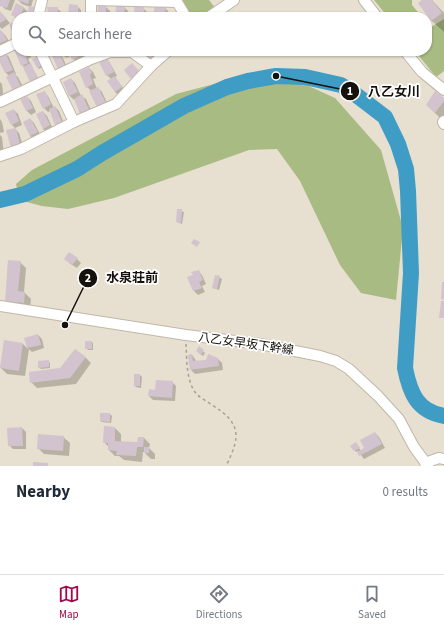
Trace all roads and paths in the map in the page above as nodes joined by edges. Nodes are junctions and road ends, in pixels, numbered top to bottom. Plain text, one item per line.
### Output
1 (42, 0) edge
2 (92, 0) edge
3 (234, 0) edge
4 (364, 0) edge
5 (39, 12) edge
6 (91, 12) edge
7 (183, 12) edge
8 (216, 12) edge
9 (373, 12) edge
10 (12, 45) edge
11 (0, 51) edge
12 (42, 56) edge
13 (89, 56) edge
14 (137, 56) edge
15 (162, 56) edge
16 (409, 56) edge
17 (151, 66) junction
18 (53, 78) junction
19 (444, 90) edge
20 (0, 102) edge
21 (444, 121) edge
22 (74, 122) junction
23 (444, 124) edge
24 (0, 156) edge
25 (0, 306) edge
26 (186, 336) junction
27 (444, 459) edge
28 (426, 465) edge
29 (226, 466) edge

1 - 5 street
2 - 6 street
2 - 7 street
3 - 8 street
4 - 9 street
10 - 11 street
12 - 18 street
13 - 18 street
14 - 17 street
15 - 17 street
16 - 19 street
17 - 22 street
18 - 20 street
18 - 22 street
21 - 23 street
22 - 24 street
25 - 26 street, 八乙女早坂下幹線
26 - 28 street, 八乙女早坂下幹線
26 - 29 path
27 - 28 street, 八乙女早坂下幹線

